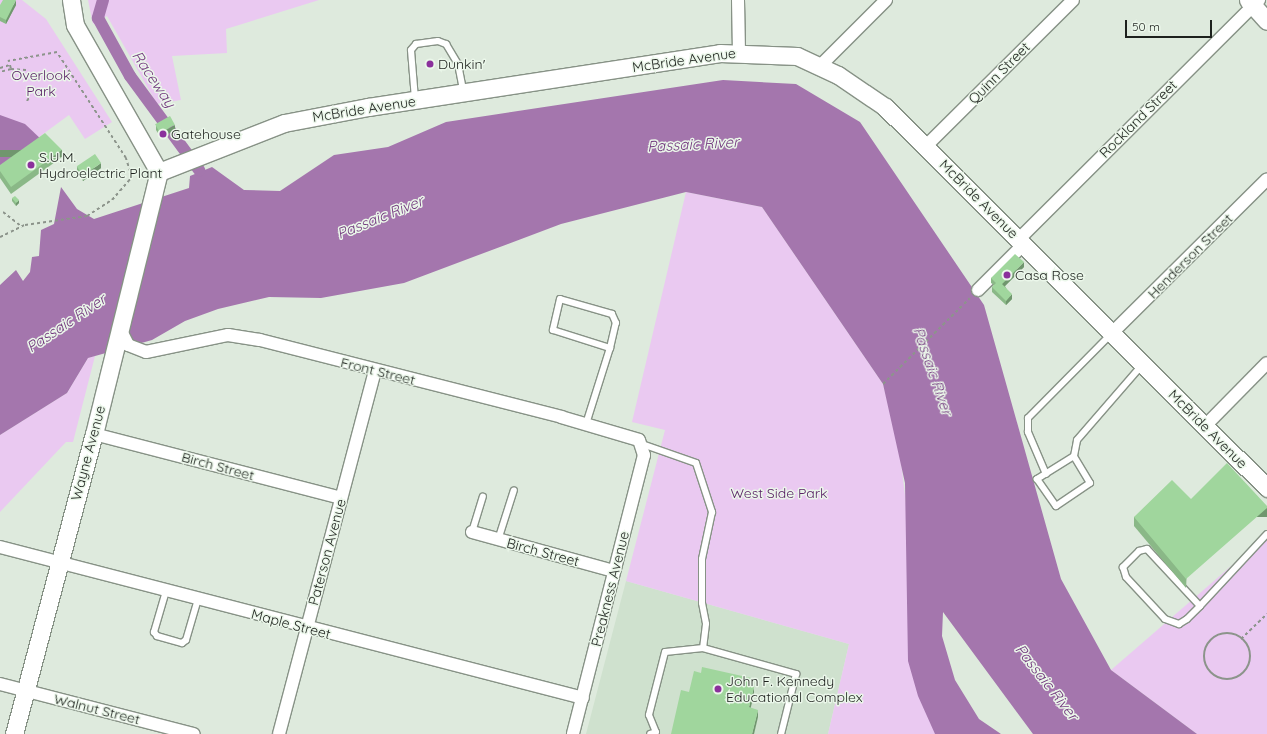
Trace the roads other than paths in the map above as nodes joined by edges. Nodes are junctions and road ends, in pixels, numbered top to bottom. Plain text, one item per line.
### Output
1 (71, 0) edge
2 (738, 0) edge
3 (886, 0) edge
4 (1073, 0) edge
5 (1253, 2) edge
6 (1267, 21) edge
7 (739, 52) junction
8 (820, 66) junction
9 (464, 94) junction
10 (415, 101) junction
11 (926, 146) junction
12 (159, 172) junction
13 (1267, 179) edge
14 (1021, 241) junction
15 (978, 290) road end
16 (120, 329) junction
17 (1112, 332) junction
18 (610, 348) junction
19 (1267, 363) edge
20 (1144, 364) junction
21 (375, 370) junction
22 (586, 424) junction
23 (1205, 426) junction
24 (94, 434) junction
25 (642, 444) junction
26 (1074, 456) junction
27 (1046, 474) junction
28 (1267, 488) edge
29 (514, 490) dead end
30 (483, 497) dead end
31 (341, 498) junction
32 (472, 532) joint
33 (1267, 534) edge
34 (498, 540) junction
35 (0, 547) edge
36 (58, 563) junction
37 (614, 571) junction
38 (166, 591) junction
39 (198, 599) junction
40 (1200, 606) junction
41 (306, 628) junction
42 (703, 648) junction
43 (0, 684) edge
44 (25, 691) junction
45 (583, 698) junction
46 (14, 734) edge
47 (194, 734) edge
48 (279, 734) edge
49 (573, 734) edge
50 (650, 734) edge
51 (781, 734) edge

1 - 12 main road
2 - 7 street
3 - 8 street
4 - 11 street, Quinn Street
5 - 6 main road
5 - 14 street, Rockland Street
7 - 8 main road, McBride Avenue
7 - 9 main road, McBride Avenue
8 - 11 main road, McBride Avenue
9 - 10 main road, McBride Avenue
9 - 10 lane
10 - 12 main road, McBride Avenue
11 - 14 main road, McBride Avenue
12 - 16 main road, Wayne Avenue
13 - 17 street, Henderson Street
14 - 15 street, Rockland Street
14 - 17 main road, McBride Avenue
16 - 21 street, Front Street
16 - 24 main road, Wayne Avenue
17 - 20 main road, McBride Avenue
17 - 27 lane
18 - 18 lane
18 - 22 lane
19 - 23 street
20 - 23 main road, McBride Avenue
20 - 26 lane
21 - 22 street, Front Street
21 - 31 street, Paterson Avenue
22 - 25 street, Front Street
23 - 28 main road, McBride Avenue
24 - 31 street, Birch Street
24 - 36 main road, Wayne Avenue
25 - 37 street, Preakness Avenue
25 - 42 lane
26 - 27 lane
26 - 27 lane
29 - 34 lane
30 - 32 lane
31 - 41 street, Paterson Avenue
32 - 34 street, Birch Street
33 - 40 lane
34 - 37 street, Birch Street
35 - 36 street, Maple Street
36 - 38 street, Maple Street
36 - 44 main road, Wayne Avenue
37 - 45 street, Preakness Avenue
38 - 39 street, Maple Street
38 - 39 lane
39 - 41 street, Maple Street
40 - 40 lane
41 - 45 street, Maple Street
41 - 48 street, Paterson Avenue
42 - 50 lane
42 - 51 lane
43 - 44 street, Walnut Street
44 - 46 main road, Wayne Avenue
44 - 47 street, Walnut Street
45 - 49 street, Preakness Avenue

